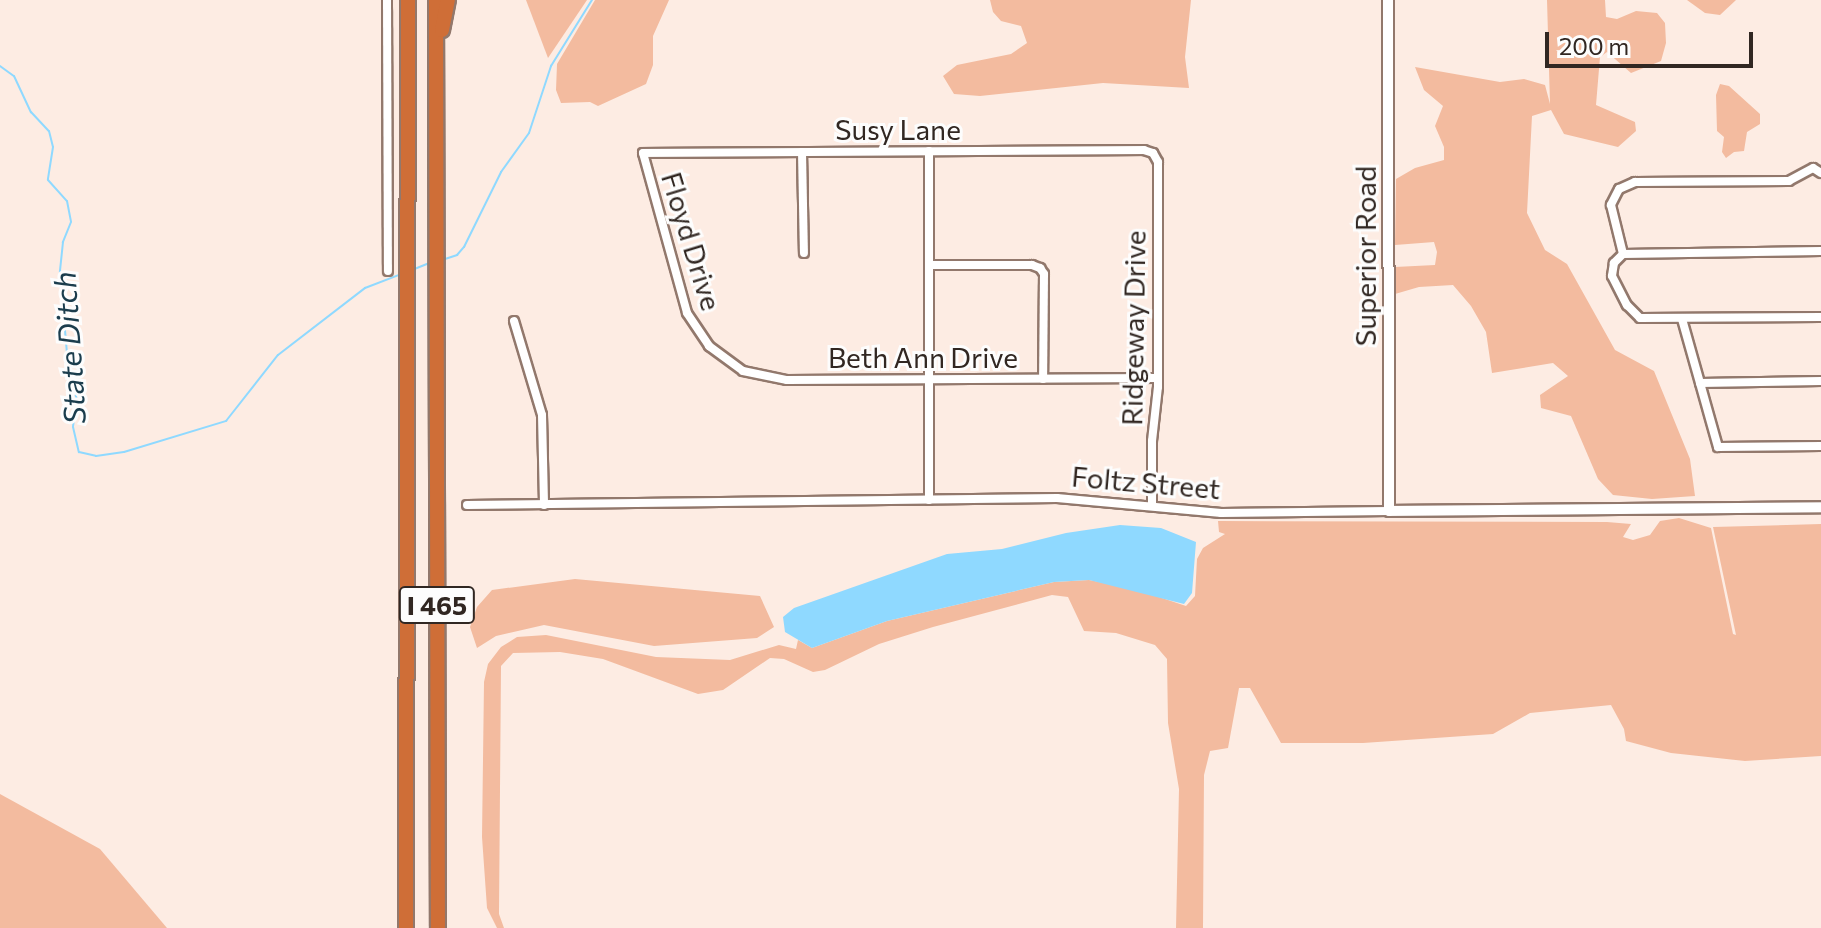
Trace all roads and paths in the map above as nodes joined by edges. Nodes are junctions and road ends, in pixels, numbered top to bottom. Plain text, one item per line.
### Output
1 (387, 0) edge
2 (408, 0) edge
3 (436, 0) edge
4 (448, 0) edge
5 (1388, 0) edge
6 (435, 62) junction
7 (929, 151) junction
8 (802, 152) junction
9 (643, 153) joint
10 (1153, 153) joint
11 (1821, 173) edge
12 (1821, 251) edge
13 (804, 253) dead end
14 (1623, 254) junction
15 (929, 265) junction
16 (388, 271) dead end
17 (1821, 317) edge
18 (1682, 319) junction
19 (514, 321) dead end
20 (702, 339) joint
21 (1157, 378) junction
22 (929, 379) junction
23 (1043, 379) junction
24 (1821, 381) edge
25 (1700, 383) junction
26 (1821, 446) edge
27 (929, 500) junction
28 (467, 505) dead end
29 (544, 505) junction
30 (1152, 506) junction
31 (1821, 507) edge
32 (1389, 511) junction
33 (406, 928) edge
34 (438, 928) edge

1 - 16 street
2 - 33 highway, I 465
3 - 6 highway, I 465
4 - 6 highway
5 - 32 street, Superior Road
6 - 34 highway, I 465
7 - 8 street, Susy Lane
7 - 10 street, Susy Lane
7 - 15 street
8 - 9 street, Susy Lane
8 - 13 street
9 - 20 street, Floyd Drive
10 - 21 street, Ridgeway Drive
11 - 14 street
12 - 14 street
14 - 18 street
15 - 22 street
15 - 23 street
17 - 18 street
18 - 25 street
19 - 29 street
20 - 22 street, Beth Ann Drive
21 - 23 street, Beth Ann Drive
21 - 30 street, Ridgeway Drive
22 - 23 street, Beth Ann Drive
22 - 27 street
24 - 25 street
25 - 26 street
27 - 29 street, Foltz Street
27 - 30 street, Foltz Street
28 - 29 street, Foltz Street
30 - 32 street, Foltz Street
31 - 32 street, Foltz Street

